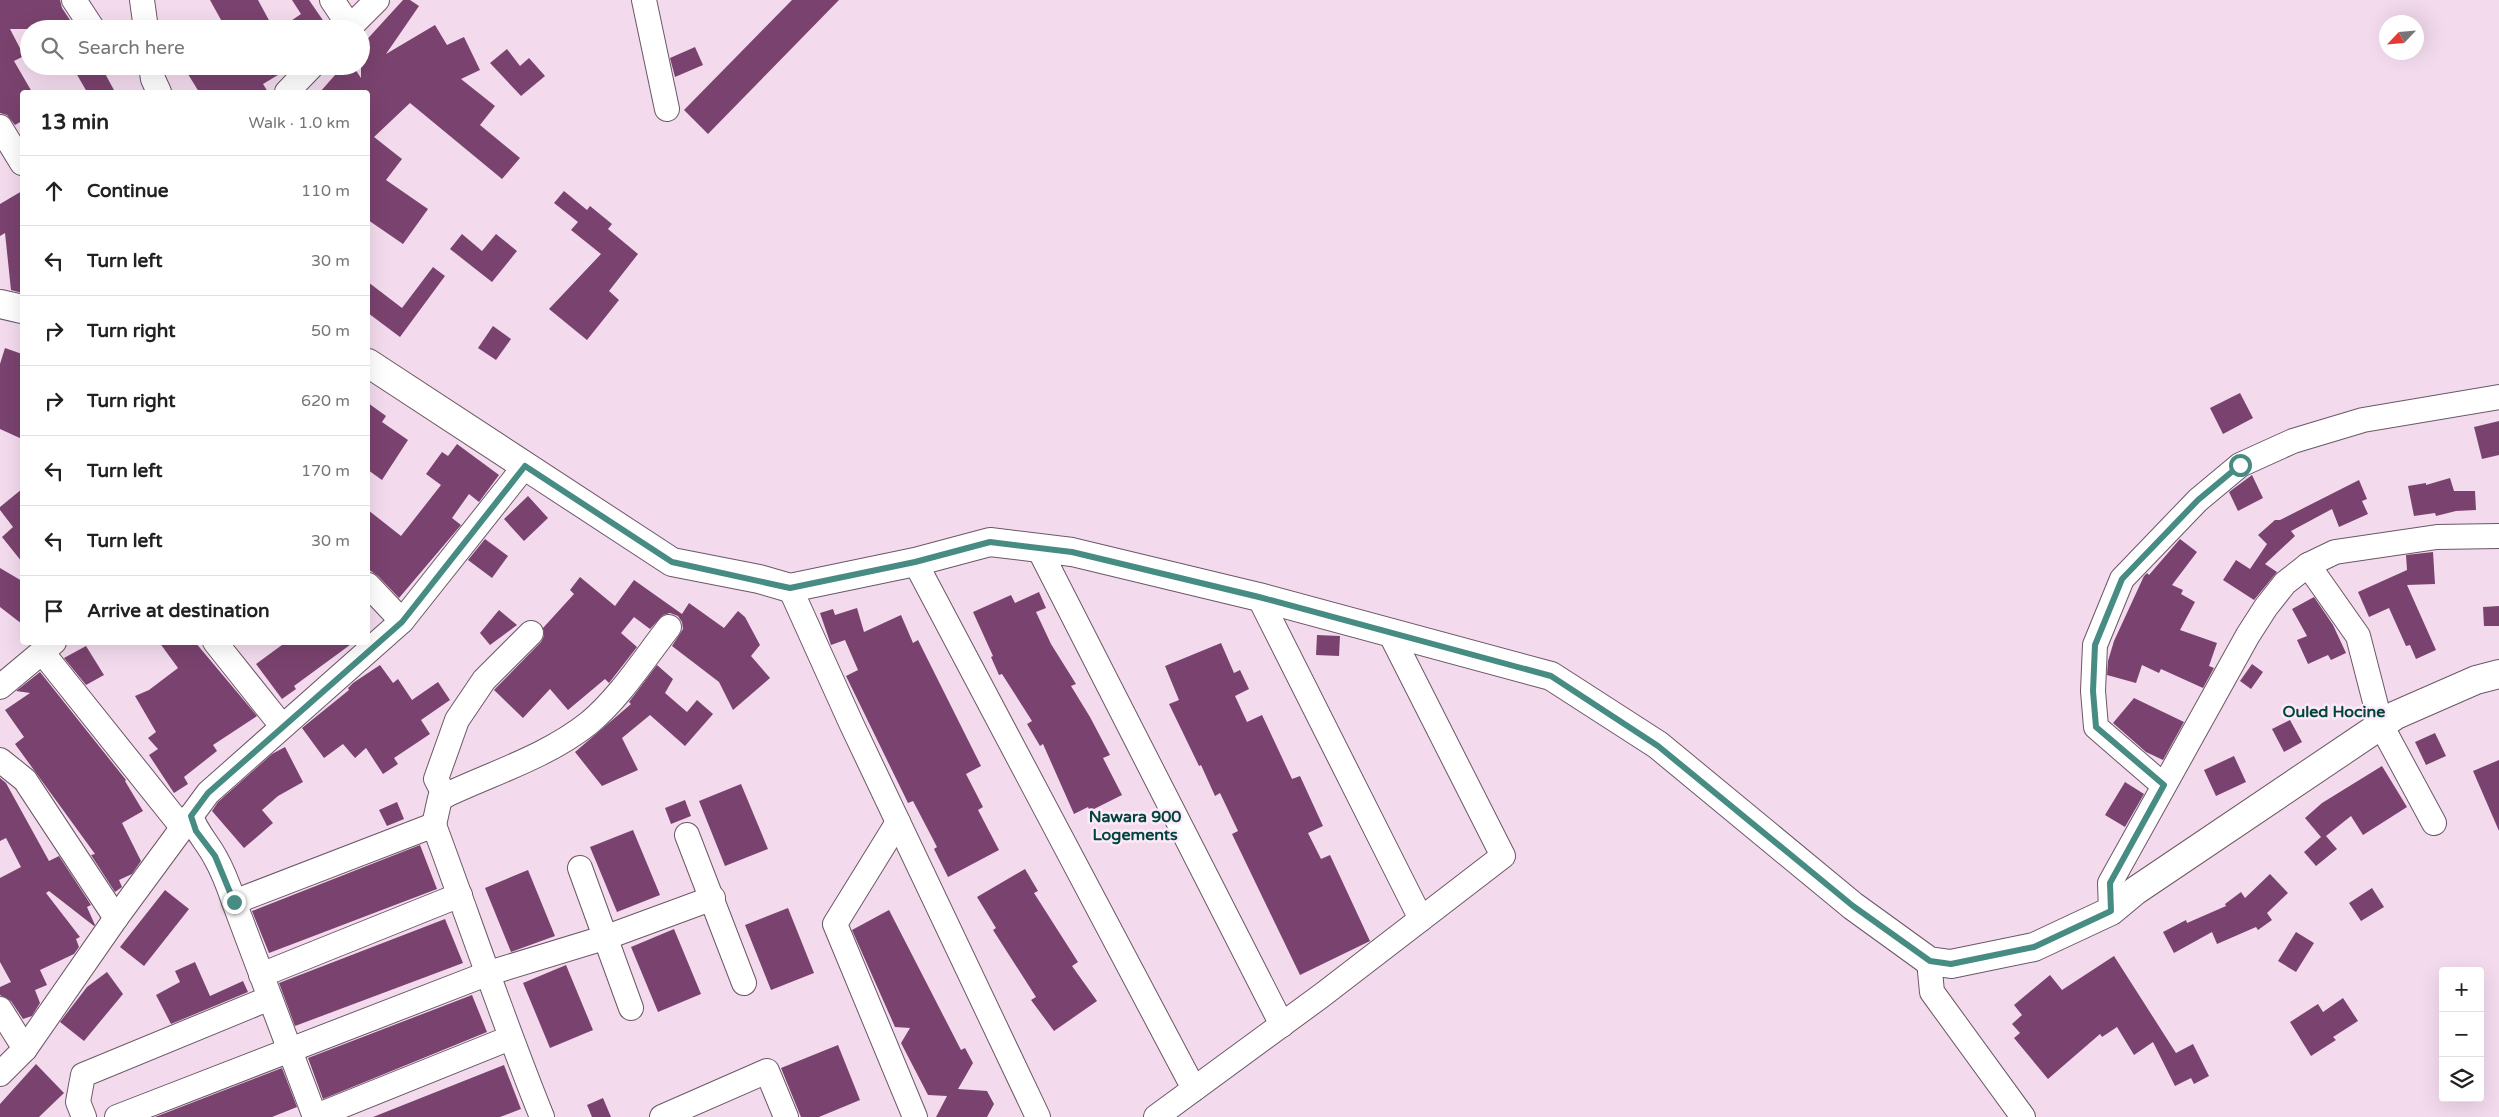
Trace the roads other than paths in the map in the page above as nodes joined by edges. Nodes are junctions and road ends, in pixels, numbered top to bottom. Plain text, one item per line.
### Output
1 (74, 0) edge
2 (142, 0) edge
3 (332, 0) edge
4 (377, 0) edge
5 (644, 0) edge
6 (87, 20) edge
7 (145, 20) edge
8 (344, 20) edge
9 (357, 20) edge
10 (303, 75) edge
11 (289, 90) edge
12 (667, 109) dead end
13 (0, 127) edge
14 (20, 160) edge
15 (0, 304) edge
16 (20, 309) edge
17 (370, 364) edge
18 (2499, 397) edge
19 (525, 466) junction
20 (2499, 536) edge
21 (1039, 549) junction
22 (915, 562) junction
23 (2308, 565) junction
24 (370, 587) edge
25 (790, 588) junction
26 (1259, 597) junction
27 (402, 622) junction
28 (669, 627) dead end
29 (531, 633) dead end
30 (1390, 633) junction
31 (217, 645) edge
32 (48, 647) edge
33 (2499, 674) edge
34 (0, 687) edge
35 (2381, 725) junction
36 (282, 726) junction
37 (0, 760) edge
38 (2164, 785) junction
39 (445, 796) junction
40 (186, 821) junction
41 (898, 822) junction
42 (2434, 823) dead end
43 (434, 825) junction
44 (687, 835) dead end
45 (580, 868) dead end
46 (460, 895) junction
47 (713, 898) junction
48 (234, 902) junction
49 (2111, 911) junction
50 (116, 918) junction
51 (1421, 919) junction
52 (607, 937) junction
53 (1930, 961) junction
54 (489, 974) junction
55 (261, 975) junction
56 (744, 983) dead end
57 (270, 998) junction
58 (0, 1008) edge
59 (631, 1008) dead end
60 (1282, 1025) junction
61 (510, 1038) junction
62 (25, 1049) junction
63 (290, 1050) junction
64 (0, 1074) edge
65 (1194, 1089) junction
66 (666, 1116) edge
67 (84, 1117) edge
68 (117, 1117) edge
69 (315, 1117) edge
70 (542, 1117) edge
71 (786, 1117) edge
72 (915, 1117) edge
73 (1038, 1117) edge
74 (1156, 1117) edge
75 (2023, 1117) edge

1 - 6 street
2 - 7 street
3 - 8 street
4 - 9 street
5 - 12 street
10 - 11 street
13 - 14 street
15 - 16 main road
17 - 19 main road
18 - 38 street
19 - 25 main road
19 - 27 street
20 - 23 street
21 - 22 main road
21 - 26 main road
21 - 60 street
22 - 25 main road
22 - 65 street
23 - 35 street
23 - 38 street
24 - 27 street
25 - 41 street
26 - 30 main road
26 - 51 street
27 - 36 street
28 - 39 street
29 - 39 street
30 - 51 street
30 - 53 main road
31 - 36 street
32 - 34 street
32 - 40 street
33 - 35 main road
35 - 42 street
35 - 49 main road
36 - 40 street
37 - 50 street
38 - 49 street
39 - 43 street
40 - 48 street
40 - 50 street
41 - 72 street
41 - 73 street
43 - 46 street
43 - 48 street
44 - 47 street
45 - 52 street
46 - 54 street
46 - 55 street
47 - 52 street
47 - 56 street
48 - 55 street
49 - 53 main road
50 - 62 street
51 - 60 street
52 - 54 street
52 - 59 street
53 - 75 street
54 - 61 street
54 - 63 street
55 - 57 street
57 - 63 street
57 - 67 street
58 - 62 street
60 - 65 street
61 - 69 street
61 - 70 street
62 - 64 street
63 - 68 street
63 - 69 street
65 - 74 street
66 - 71 street

